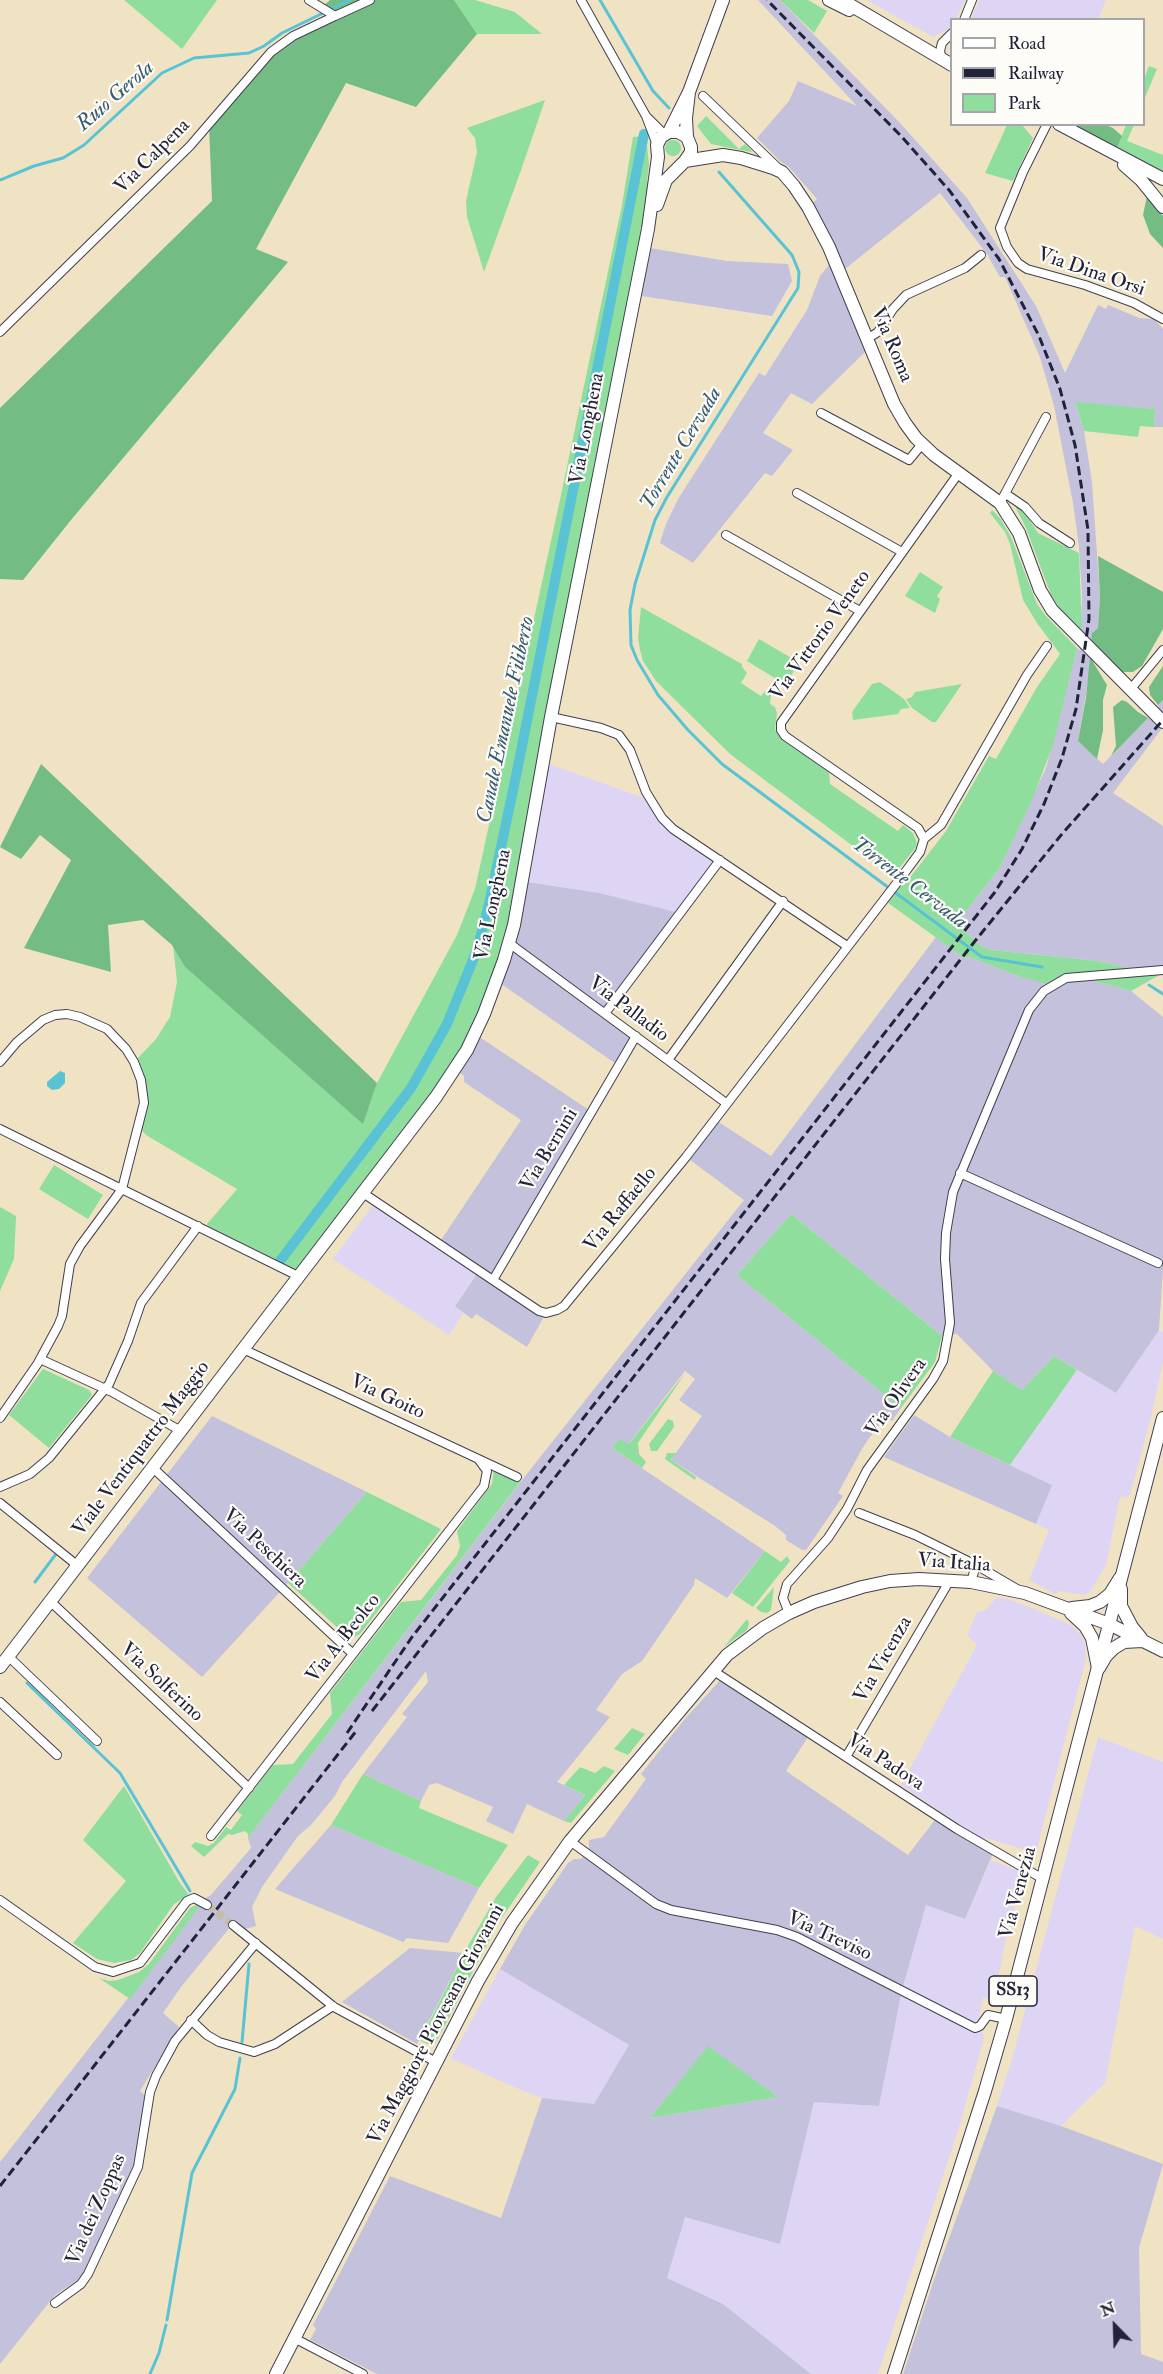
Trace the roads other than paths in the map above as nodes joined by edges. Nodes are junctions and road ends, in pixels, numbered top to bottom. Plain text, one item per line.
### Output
1 (309, 0) edge
2 (370, 0) edge
3 (581, 0) edge
4 (829, 0) edge
5 (842, 0) edge
6 (972, 0) edge
7 (719, 4) edge
8 (335, 16) junction
9 (964, 18) edge
10 (949, 35) edge
11 (917, 45) junction
12 (947, 60) edge
13 (689, 92) junction
14 (703, 96) dead end
15 (646, 116) junction
16 (1046, 126) edge
17 (1063, 126) edge
18 (666, 133) junction
19 (688, 139) junction
20 (657, 151) junction
21 (1112, 154) junction
22 (723, 155) junction
23 (683, 163) junction
24 (782, 172) junction
25 (1163, 179) edge
26 (1163, 207) edge
27 (648, 229) junction
28 (981, 255) dead end
29 (1163, 318) edge
30 (0, 332) edge
31 (867, 339) junction
32 (821, 413) dead end
33 (1046, 417) dead end
34 (922, 444) junction
35 (958, 474) junction
36 (797, 493) dead end
37 (1003, 499) junction
38 (726, 535) dead end
39 (1070, 543) dead end
40 (902, 552) junction
41 (860, 610) junction
42 (1047, 646) dead end
43 (1163, 650) edge
44 (1130, 690) junction
45 (551, 717) junction
46 (1163, 722) edge
47 (924, 839) junction
48 (720, 860) junction
49 (783, 901) junction
50 (509, 943) junction
51 (847, 946) junction
52 (1163, 970) edge
53 (606, 1012) junction
54 (636, 1036) junction
55 (668, 1060) junction
56 (0, 1062) edge
57 (726, 1103) junction
58 (0, 1129) edge
59 (960, 1173) junction
60 (122, 1189) junction
61 (363, 1193) junction
62 (198, 1226) junction
63 (316, 1254) joint
64 (1158, 1263) dead end
65 (298, 1276) junction
66 (493, 1280) junction
67 (243, 1349) junction
68 (40, 1359) junction
69 (105, 1390) junction
70 (0, 1418) edge
71 (1163, 1418) edge
72 (181, 1431) junction
73 (479, 1460) junction
74 (153, 1468) junction
75 (517, 1477) dead end
76 (0, 1487) edge
77 (0, 1503) edge
78 (859, 1513) dead end
79 (976, 1565) junction
80 (78, 1566) junction
81 (1123, 1575) junction
82 (950, 1580) junction
83 (971, 1581) junction
84 (840, 1594) joint
85 (1026, 1594) junction
86 (50, 1602) junction
87 (1063, 1608) junction
88 (789, 1613) junction
89 (1109, 1624) junction
90 (1143, 1641) junction
91 (1163, 1651) edge
92 (353, 1654) junction
93 (8, 1656) junction
94 (0, 1667) edge
95 (1098, 1669) junction
96 (712, 1670) junction
97 (0, 1702) edge
98 (97, 1741) dead end
99 (57, 1755) dead end
100 (846, 1757) junction
101 (249, 1788) junction
102 (211, 1836) dead end
103 (570, 1841) junction
104 (1043, 1879) junction
105 (0, 1900) edge
106 (207, 1905) tunnel mouth
107 (233, 1925) tunnel mouth
108 (256, 1943) junction
109 (333, 2006) junction
110 (1006, 2019) junction
111 (191, 2020) junction
112 (436, 2062) junction
113 (55, 2303) dead end
114 (294, 2338) junction
115 (276, 2374) edge
116 (363, 2374) edge
117 (894, 2374) edge

1 - 8 street
2 - 8 street, Via Calpena
3 - 15 street
4 - 11 street
5 - 11 street
6 - 9 street
7 - 13 street, Via Longhena
8 - 30 street, Via Calpena
10 - 11 street
10 - 12 street
11 - 12 street
13 - 18 street, Via Longhena
13 - 19 street, Via Longhena
14 - 24 street, Via Roma
15 - 18 street
15 - 20 street
16 - 29 street, Via Dina Orsi
17 - 21 street
18 - 19 street
18 - 20 street, Via Longhena
19 - 22 street
19 - 23 street, Via Longhena
20 - 23 street
20 - 27 street, Via Longhena
21 - 25 street
21 - 26 street
22 - 23 street
22 - 24 street
23 - 27 street, Via Longhena
24 - 31 street, Via Roma
27 - 45 street, Via Longhena
28 - 31 street
31 - 34 street, Via Roma
32 - 34 street
33 - 37 street
34 - 35 street, Via Roma
35 - 37 street, Via Roma
35 - 40 street, Via Vittorio Veneto
36 - 40 street
37 - 39 street, Via Roma
37 - 44 street, Via Roma
38 - 41 street
40 - 41 street, Via Vittorio Veneto
41 - 47 street, Via Vittorio Veneto
42 - 47 street, Via Raffaello
43 - 44 street
44 - 46 street, Via Roma
45 - 48 street
45 - 50 street, Via Longhena
47 - 51 street, Via Raffaello
48 - 49 street
48 - 53 street
49 - 51 street
49 - 55 street
50 - 53 street, Via Palladio
50 - 61 street, Via Longhena
51 - 57 street, Via Raffaello
52 - 59 street, Via Olivera
53 - 54 street, Via Palladio
54 - 55 street, Via Palladio
54 - 66 street, Via Bernini
55 - 57 street, Via Palladio
56 - 60 street
57 - 66 street, Via Raffaello
58 - 60 street
59 - 64 street
59 - 88 street, Via Olivera
60 - 62 street
60 - 68 street
61 - 63 street, Via Longhena
61 - 66 street, Via Raffaello
62 - 65 street
62 - 69 street
63 - 65 street, Viale Ventiquattro Maggio
65 - 67 street, Viale Ventiquattro Maggio
67 - 72 street, Viale Ventiquattro Maggio
67 - 73 street, Via Goito
68 - 69 street
68 - 70 street
69 - 72 street
69 - 76 street
71 - 81 street, Via Venezia / SS13
72 - 74 street, Viale Ventiquattro Maggio
73 - 75 street, Via Goito
73 - 92 street, Via A. Beolco
74 - 80 street, Viale Ventiquattro Maggio
74 - 92 street, Via Peschiera
77 - 80 street
78 - 79 street
79 - 83 street
79 - 85 street
80 - 86 street, Viale Ventiquattro Maggio
81 - 87 street, Via Italia
81 - 89 street, Via Venezia / SS13
81 - 90 street, Via Italia
82 - 83 street, Via Italia
82 - 84 street, Via Italia
82 - 100 street, Via Vicenza
83 - 85 street, Via Italia
84 - 88 street, Via Maggiore Piovesana Giovanni
85 - 87 street, Via Italia
86 - 93 street, Viale Ventiquattro Maggio
86 - 101 street, Via Solferino
87 - 89 street, Via Italia
87 - 95 street, Via Italia
88 - 96 street, Via Maggiore Piovesana Giovanni
89 - 90 street, Via Italia
89 - 95 street, Via Venezia / SS13
90 - 91 street, Via Italia
90 - 95 street
92 - 101 street, Via A. Beolco
93 - 94 street, Viale Ventiquattro Maggio
93 - 98 street
95 - 104 street, Via Venezia / SS13
96 - 100 street, Via Padova
96 - 103 street, Via Maggiore Piovesana Giovanni
97 - 99 street
100 - 104 street, Via Padova
101 - 102 street, Via A. Beolco
103 - 110 street, Via Treviso
103 - 112 street, Via Maggiore Piovesana Giovanni
104 - 110 street, Via Venezia / SS13
105 - 106 street
107 - 108 street
108 - 109 street
108 - 111 street, Via dei Zoppas
109 - 111 street
109 - 112 street
110 - 117 street, Via Venezia / SS13
111 - 113 street, Via dei Zoppas
112 - 114 street, Via Maggiore Piovesana Giovanni
114 - 115 street, Via Maggiore Piovesana Giovanni
114 - 116 street

